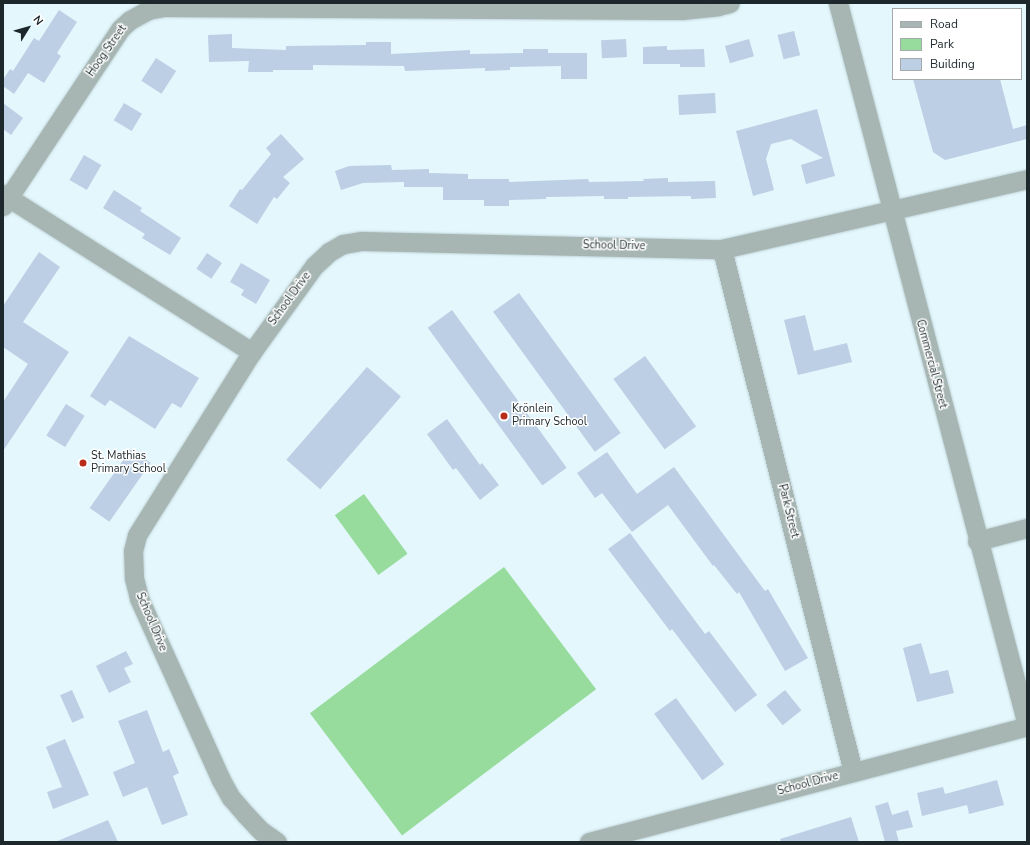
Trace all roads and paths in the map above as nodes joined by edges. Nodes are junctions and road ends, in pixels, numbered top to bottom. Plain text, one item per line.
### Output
1 (730, 3) edge
2 (838, 3) edge
3 (1027, 179) edge
4 (5, 199) edge
5 (891, 210) junction
6 (722, 249) junction
7 (252, 352) junction
8 (1027, 528) edge
9 (977, 541) junction
10 (1027, 726) edge
11 (854, 772) junction
12 (277, 842) edge
13 (589, 842) edge

1 - 4 street, Hoog Street
2 - 5 street, Commercial Street
3 - 5 street, School Drive
4 - 7 street
5 - 6 street, School Drive
5 - 9 street, Commercial Street
6 - 7 street, School Drive
6 - 11 street, Park Street
7 - 12 street, School Drive
8 - 9 street
9 - 10 street, Commercial Street
10 - 11 street, School Drive
11 - 13 street, School Drive

